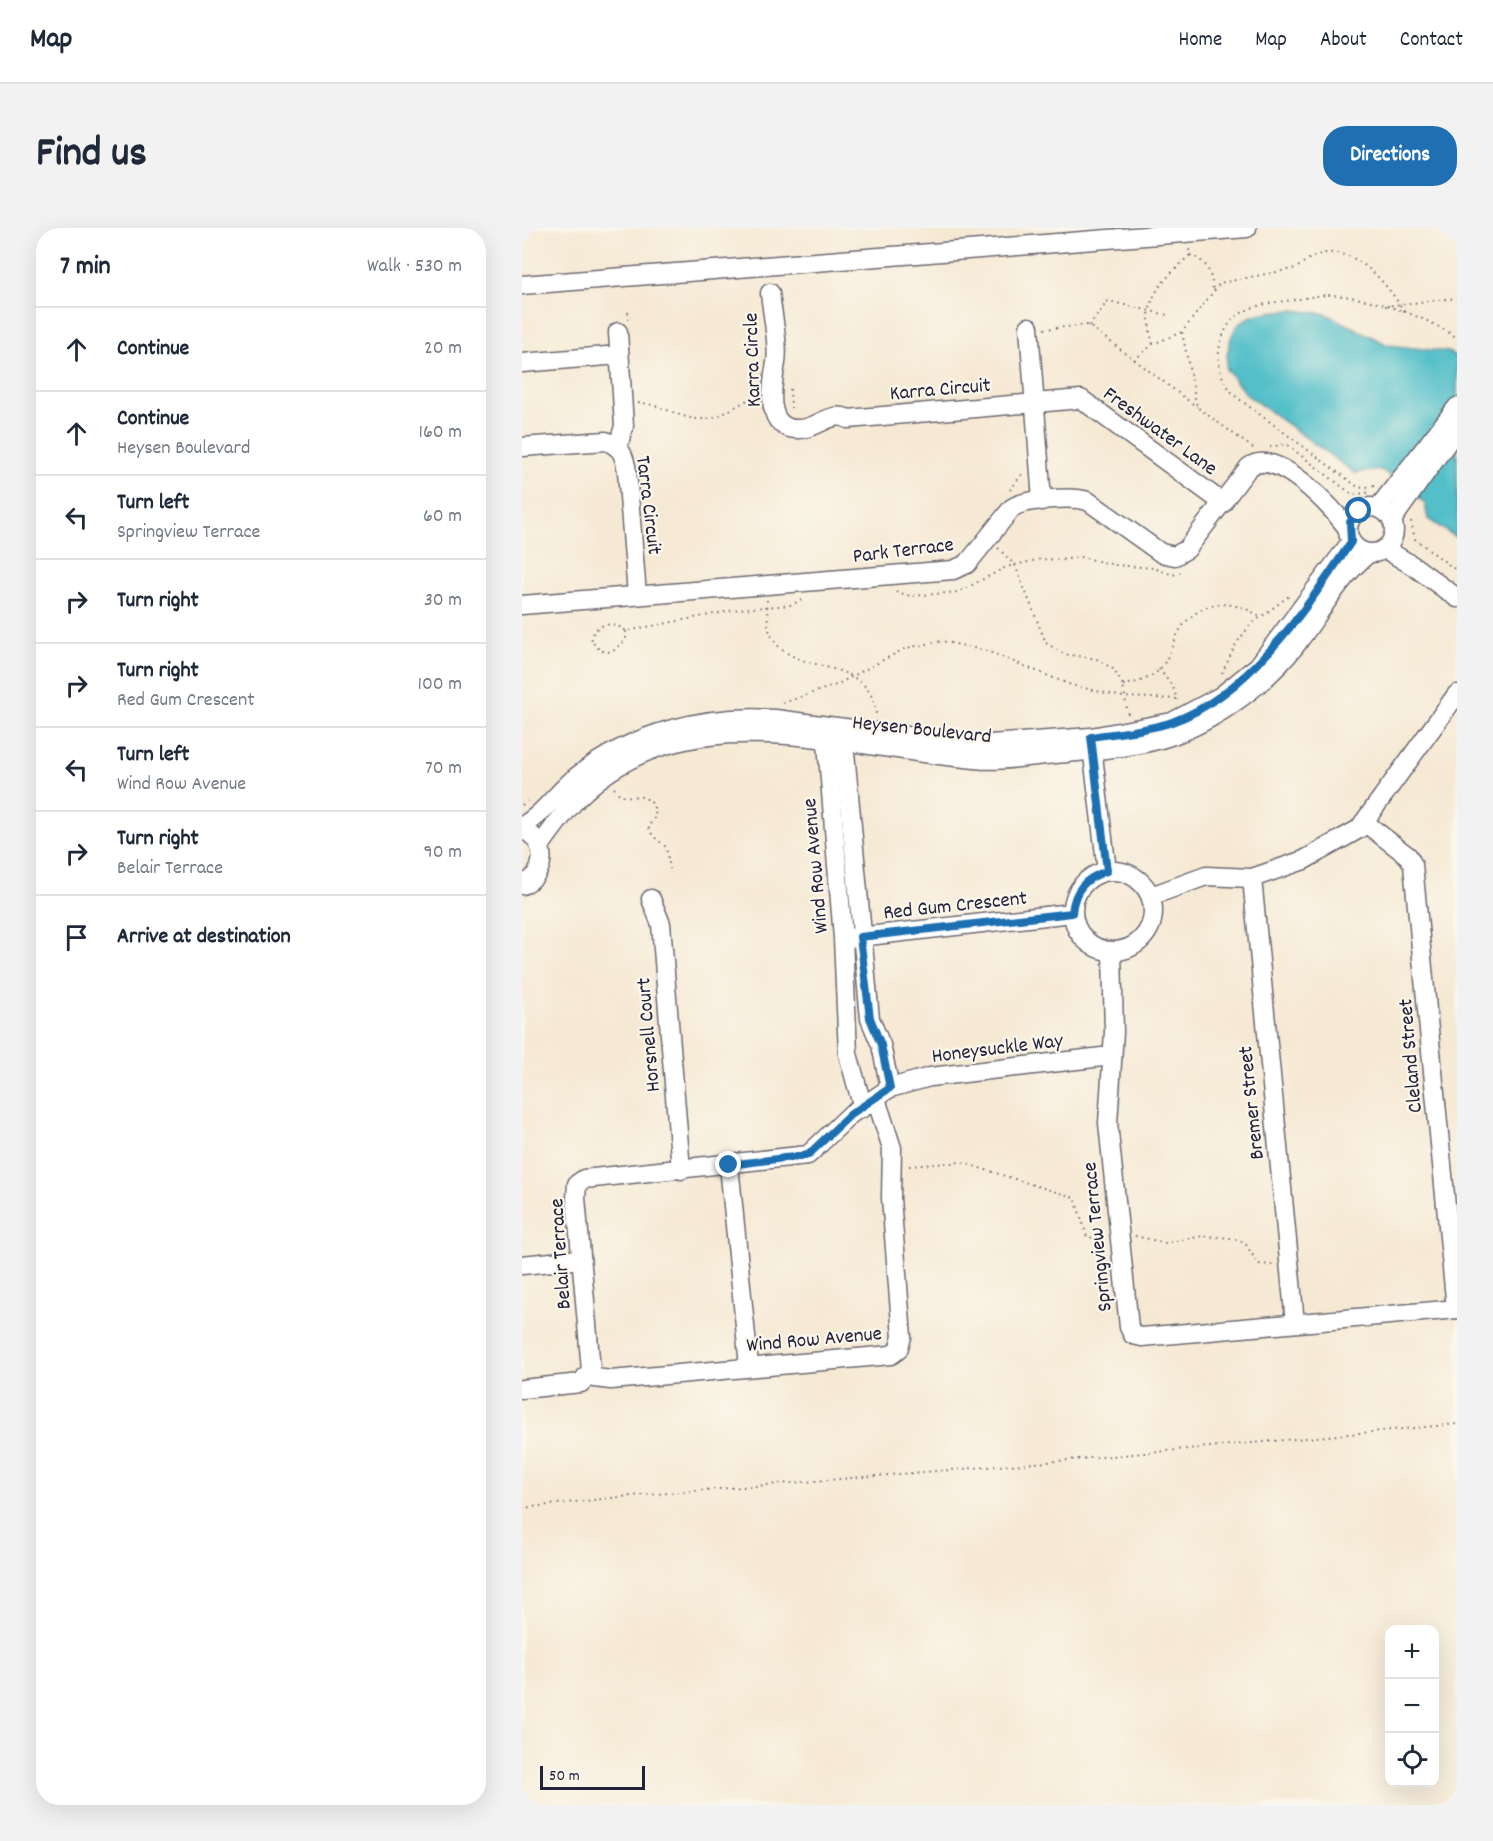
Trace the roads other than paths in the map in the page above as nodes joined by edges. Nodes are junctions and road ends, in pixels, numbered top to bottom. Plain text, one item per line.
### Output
1 (1247, 228) edge
2 (522, 285) edge
3 (770, 293) dead end
4 (1035, 328) road end
5 (618, 332) dead end
6 (619, 355) junction
7 (522, 363) edge
8 (1035, 403) junction
9 (1457, 407) edge
10 (848, 419) joint
11 (1457, 429) edge
12 (618, 446) junction
13 (522, 447) edge
14 (1388, 494) junction
15 (1042, 501) junction
16 (1223, 503) junction
17 (1330, 504) junction
18 (1359, 511) junction
19 (1350, 535) junction
20 (1390, 535) junction
21 (638, 595) junction
22 (1457, 598) edge
23 (522, 604) edge
24 (1456, 697) edge
25 (835, 734) junction
26 (1092, 743) junction
27 (1364, 822) junction
28 (522, 827) edge
29 (540, 846) junction
30 (1107, 871) junction
31 (1252, 878) junction
32 (522, 885) edge
33 (1150, 896) junction
34 (651, 899) dead end
35 (1072, 913) junction
36 (852, 938) junction
37 (1112, 952) junction
38 (1111, 1056) junction
39 (876, 1098) junction
40 (729, 1165) junction
41 (681, 1170) junction
42 (581, 1259) junction
43 (522, 1265) edge
44 (1456, 1309) edge
45 (1294, 1323) junction
46 (749, 1366) junction
47 (587, 1377) junction
48 (522, 1389) edge

1 - 2 street
3 - 10 street, Karra Circle
4 - 8 street
5 - 6 street
6 - 7 street
6 - 12 street
8 - 10 street, Karra Circuit
8 - 15 street
8 - 16 street, Freshwater Lane
9 - 14 street, Heysen Boulevard
11 - 14 street, Heysen Boulevard
12 - 13 street, Tarra Circuit
12 - 21 street, Tarra Circuit
14 - 18 street
14 - 20 street
14 - 20 street, Heysen Boulevard
15 - 16 street, Park Terrace
15 - 21 street, Park Terrace
16 - 17 street, Park Terrace
17 - 18 street
17 - 19 street
18 - 19 street, Heysen Boulevard
19 - 20 street
19 - 26 street, Heysen Boulevard
20 - 22 street
20 - 26 street, Heysen Boulevard
21 - 23 street, Park Terrace
24 - 27 street
25 - 26 street, Heysen Boulevard
25 - 26 street, Heysen Boulevard
25 - 28 street, Heysen Boulevard
25 - 29 street, Heysen Boulevard
25 - 36 street, Wind Row Avenue
26 - 30 street
27 - 31 street
27 - 44 street, Cleland Street
28 - 29 street
29 - 32 street
30 - 33 street
30 - 35 street
31 - 33 street
31 - 45 street, Bremer Street
33 - 37 street
34 - 41 street, Horsnell Court
35 - 36 street, Red Gum Crescent
35 - 37 street
36 - 39 street, Wind Row Avenue
36 - 39 street, Wind Row Avenue
37 - 38 street, Springview Terrace
38 - 39 street, Honeysuckle Way
38 - 45 street, Springview Terrace
39 - 40 street, Belair Terrace
39 - 46 street, Wind Row Avenue
40 - 41 street, Belair Terrace
40 - 46 street
41 - 42 street, Belair Terrace
42 - 43 street
42 - 47 street, Belair Terrace
44 - 45 street, Springview Terrace
46 - 47 street, Wind Row Avenue
47 - 48 street

